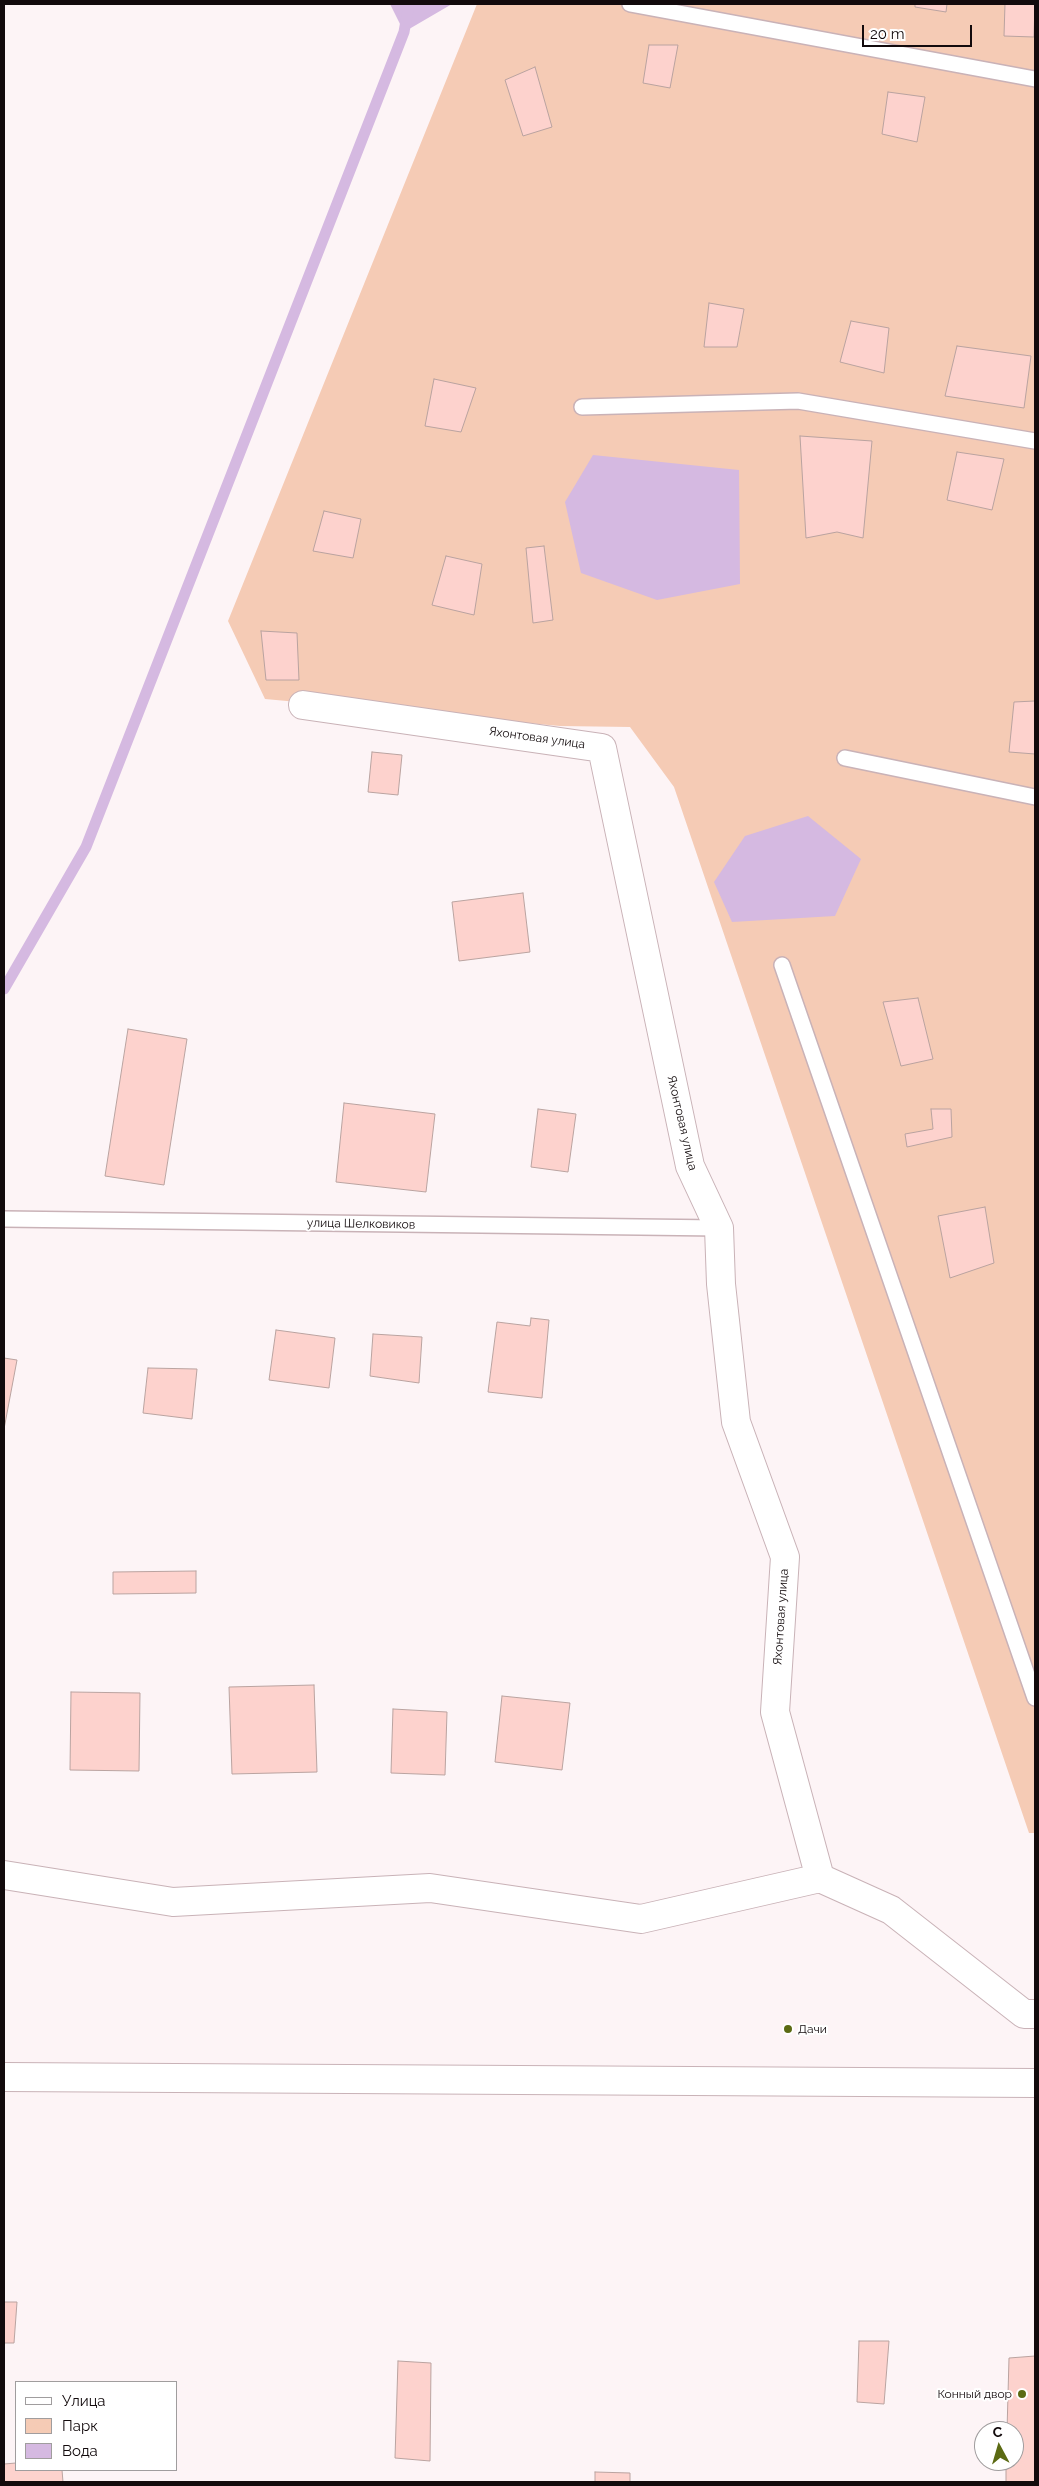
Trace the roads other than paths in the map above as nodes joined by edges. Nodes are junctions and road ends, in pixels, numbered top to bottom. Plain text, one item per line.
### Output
1 (630, 4) edge
2 (1035, 79) edge
3 (582, 408) dead end
4 (1035, 441) edge
5 (303, 705) dead end
6 (845, 758) dead end
7 (1035, 796) edge
8 (782, 965) dead end
9 (4, 1219) edge
10 (719, 1228) junction
11 (1035, 1698) edge
12 (4, 1875) edge
13 (820, 1878) junction
14 (1035, 2014) edge
15 (4, 2077) edge
16 (1035, 2083) edge

1 - 2 lane
3 - 4 lane
5 - 10 street, Яхонтовая улица
6 - 7 lane
8 - 11 lane
9 - 10 lane, улица Шелковиков
10 - 13 street, Яхонтовая улица
12 - 13 street
13 - 14 street
15 - 16 street

